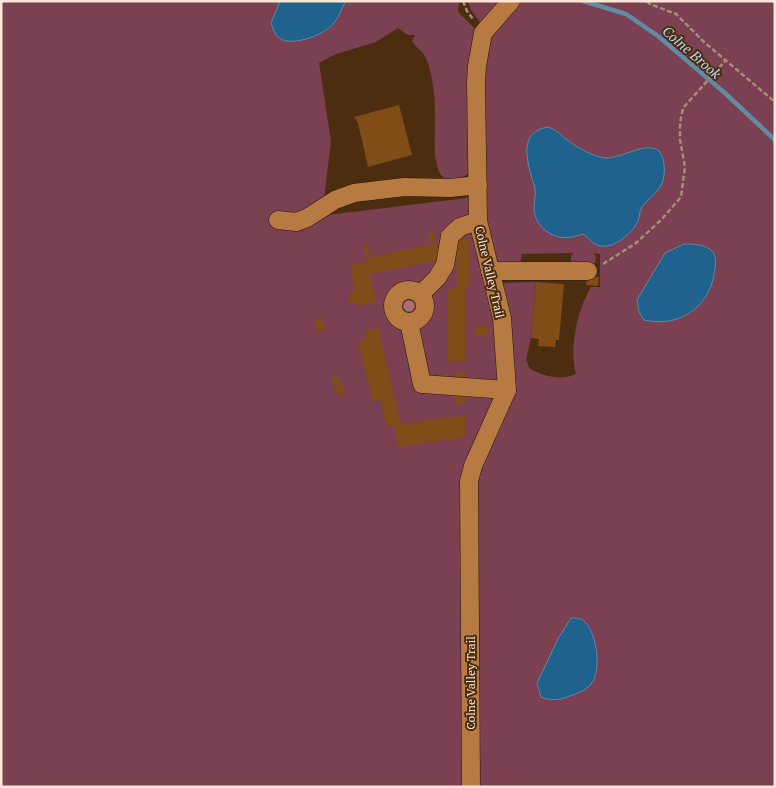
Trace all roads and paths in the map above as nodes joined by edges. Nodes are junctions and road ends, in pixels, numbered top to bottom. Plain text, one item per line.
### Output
1 (464, 1) edge
2 (511, 1) edge
3 (647, 1) edge
4 (483, 33) junction
5 (726, 60) junction
6 (775, 102) edge
7 (478, 184) junction
8 (278, 220) dead end
9 (478, 221) junction
10 (588, 271) joint
11 (490, 272) junction
12 (421, 294) junction
13 (409, 322) junction
14 (507, 390) junction
15 (471, 787) edge

1 - 4 path
2 - 4 street
3 - 5 path
4 - 7 street, Colne Valley Trail
5 - 6 path
5 - 10 path
7 - 8 street
7 - 9 street, Colne Valley Trail
9 - 11 street, Colne Valley Trail
9 - 12 street
10 - 11 street
11 - 14 street, Colne Valley Trail
12 - 13 street
12 - 13 street
13 - 14 street
14 - 15 street, Colne Valley Trail

